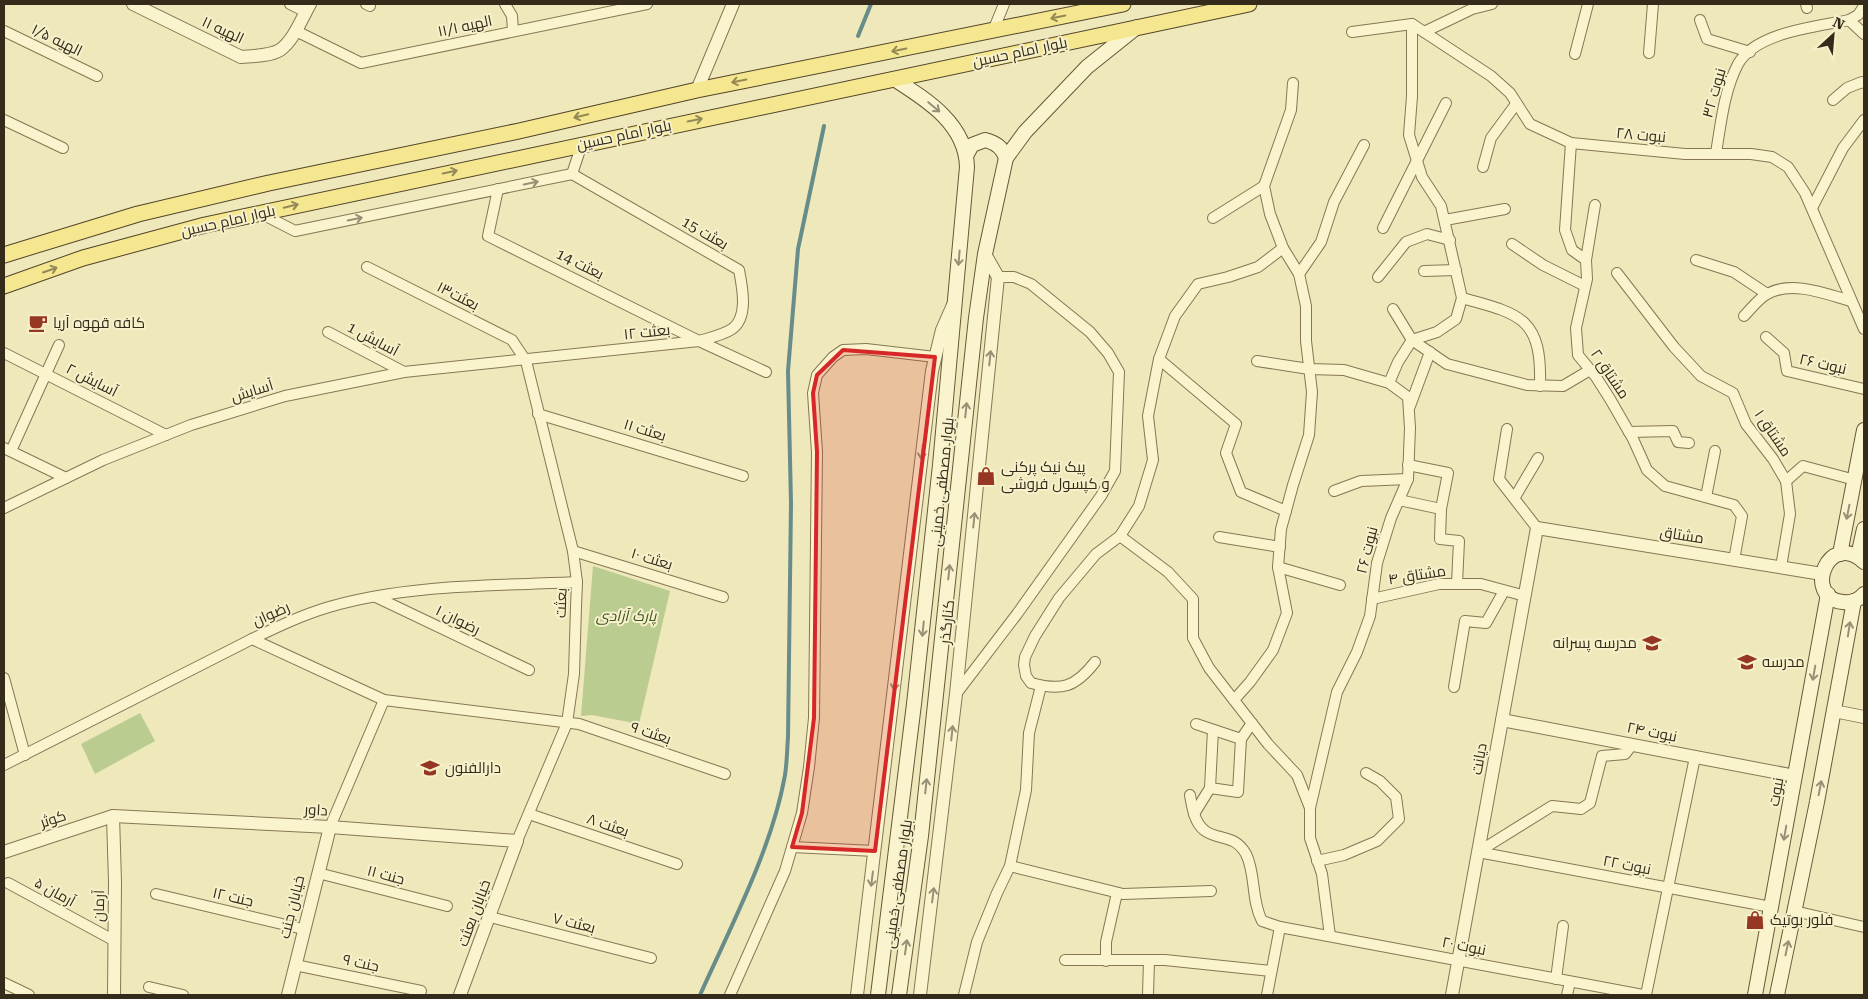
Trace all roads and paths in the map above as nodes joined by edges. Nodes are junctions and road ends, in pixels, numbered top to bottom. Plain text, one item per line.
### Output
1 (132, 4) edge
2 (290, 4) edge
3 (505, 4) edge
4 (647, 4) edge
5 (733, 4) edge
6 (1004, 4) edge
7 (1123, 4) edge
8 (1249, 4) edge
9 (1492, 4) edge
10 (1588, 4) edge
11 (1653, 4) edge
12 (1864, 6) edge
13 (308, 8) edge
14 (1700, 20) dead end
15 (1849, 20) junction
16 (1412, 24) junction
17 (1138, 27) junction
18 (993, 30) junction
19 (4, 31) edge
20 (296, 31) junction
21 (513, 31) junction
22 (1352, 32) dead end
23 (1424, 32) junction
24 (1864, 34) edge
25 (1750, 52) junction
26 (1649, 53) dead end
27 (1575, 54) dead end
28 (97, 76) dead end
29 (894, 79) junction
30 (1293, 83) dead end
31 (1864, 83) edge
32 (697, 90) junction
33 (1833, 100) dead end
34 (1446, 102) dead end
35 (1516, 104) junction
36 (4, 120) edge
37 (1864, 120) edge
38 (1572, 143) junction
39 (582, 144) junction
40 (1364, 145) dead end
41 (63, 148) dead end
42 (1716, 153) junction
43 (966, 156) junction
44 (1006, 158) junction
45 (1418, 162) junction
46 (1483, 167) dead end
47 (572, 174) junction
48 (1264, 186) junction
49 (498, 190) junction
50 (1594, 205) dead end
51 (1812, 208) junction
52 (1505, 209) dead end
53 (259, 213) junction
54 (1213, 218) dead end
55 (1445, 220) junction
56 (1383, 228) dead end
57 (1450, 240) junction
58 (1512, 244) dead end
59 (1283, 248) junction
60 (985, 254) junction
61 (4, 255) edge
62 (1586, 260) junction
63 (1696, 260) dead end
64 (367, 266) dead end
65 (1456, 270) junction
66 (1424, 271) dead end
67 (1618, 273) dead end
68 (1299, 274) junction
69 (998, 277) junction
70 (1378, 277) dead end
71 (4, 286) edge
72 (1585, 286) junction
73 (1767, 294) junction
74 (1462, 298) junction
75 (1851, 302) junction
76 (954, 303) junction
77 (1393, 310) dead end
78 (1744, 316) dead end
79 (1864, 329) edge
80 (328, 332) dead end
81 (1766, 337) dead end
82 (1412, 340) junction
83 (699, 341) junction
84 (59, 345) dead end
85 (1430, 352) junction
86 (4, 353) edge
87 (935, 357) junction
88 (1159, 359) junction
89 (526, 361) junction
90 (1257, 361) dead end
91 (1309, 369) junction
92 (1590, 370) junction
93 (404, 372) junction
94 (766, 372) dead end
95 (46, 374) junction
96 (1389, 383) junction
97 (1540, 386) junction
98 (1864, 389) edge
99 (1408, 410) junction
100 (538, 414) junction
101 (1506, 429) dead end
102 (1864, 430) edge
103 (1629, 432) junction
104 (166, 434) junction
105 (1689, 443) dead end
106 (7, 449) edge
107 (1715, 451) dead end
108 (1538, 458) dead end
109 (1408, 465) junction
110 (743, 476) dead end
111 (66, 478) junction
112 (1408, 479) junction
113 (1855, 480) junction
114 (1786, 481) junction
115 (1334, 491) dead end
116 (1515, 497) junction
117 (1706, 497) junction
118 (1399, 500) junction
119 (4, 508) edge
120 (1441, 509) junction
121 (1286, 511) junction
122 (1537, 528) junction
123 (1863, 534) edge
124 (1120, 536) junction
125 (1844, 536) junction
126 (1219, 537) dead end
127 (1280, 547) junction
128 (573, 551) junction
129 (1840, 554) junction
130 (1861, 559) edge
131 (1734, 560) junction
132 (1278, 567) junction
133 (1781, 567) junction
134 (1822, 574) junction
135 (577, 582) junction
136 (1457, 584) junction
137 (1340, 585) dead end
138 (1504, 591) junction
139 (1828, 594) junction
140 (1525, 596) junction
141 (375, 597) junction
142 (723, 597) dead end
143 (1859, 597) edge
144 (1372, 598) junction
145 (252, 639) junction
146 (1095, 662) dead end
147 (529, 670) dead end
148 (4, 678) edge
149 (1041, 686) junction
150 (1454, 687) dead end
151 (956, 694) junction
152 (384, 700) junction
153 (1234, 700) junction
154 (1834, 711) junction
155 (1864, 717) edge
156 (1502, 720) junction
157 (567, 723) junction
158 (1252, 723) junction
159 (1196, 724) dead end
160 (1213, 730) junction
161 (1240, 739) junction
162 (1632, 745) junction
163 (25, 755) junction
164 (1695, 757) junction
165 (4, 765) edge
166 (1366, 773) dead end
167 (725, 774) dead end
168 (1795, 776) junction
169 (1210, 788) junction
170 (1190, 795) dead end
171 (1310, 808) junction
172 (529, 814) junction
173 (1194, 814) junction
174 (113, 816) junction
175 (330, 827) junction
176 (517, 841) junction
177 (792, 847) junction
178 (875, 851) junction
179 (4, 852) edge
180 (1478, 852) junction
181 (1317, 861) junction
182 (677, 864) dead end
183 (1010, 866) junction
184 (318, 873) junction
185 (8, 883) dead end
186 (1669, 888) junction
187 (1211, 891) dead end
188 (1117, 893) junction
189 (156, 894) dead end
190 (447, 906) dead end
191 (1771, 907) junction
192 (1794, 912) junction
193 (490, 917) junction
194 (1564, 926) dead end
195 (1280, 927) junction
196 (1864, 927) edge
197 (303, 929) junction
198 (1330, 936) junction
199 (115, 941) junction
200 (651, 958) dead end
201 (1065, 960) dead end
202 (1149, 960) junction
203 (1106, 961) junction
204 (1458, 961) junction
205 (295, 965) junction
206 (1271, 971) junction
207 (1556, 979) junction
208 (1570, 982) junction
209 (4, 983) edge
210 (149, 987) dead end
211 (421, 991) dead end
212 (29, 995) edge
213 (114, 995) edge
214 (183, 995) edge
215 (288, 995) edge
216 (460, 995) edge
217 (730, 995) edge
218 (857, 995) edge
219 (878, 995) edge
220 (899, 995) edge
221 (920, 995) edge
222 (964, 995) edge
223 (1148, 995) edge
224 (1267, 995) edge
225 (1452, 995) edge
226 (1567, 995) edge
227 (1644, 995) edge
228 (1755, 995) edge
229 (1777, 995) edge

1 - 20 street, الهیه ۱۱
2 - 13 street
3 - 21 street
4 - 21 street, الهیه ۱۱/۱
5 - 32 street
6 - 18 street
7 -> 18 main road, بلوار امام حسین
8 - 17 main road, بلوار امام حسین
9 - 23 street
10 - 27 street
11 - 26 street
12 - 15 street
13 - 20 street, الهیه ۱۱
14 - 25 street
15 - 24 street
15 - 25 street, نبوت ۳۲
16 - 22 street
16 - 23 street, نبوت ۲۸
16 - 45 street
17 - 29 main road, بلوار امام حسین
17 - 44 main road, بلوار مصطفی خمینی
18 -> 32 main road, بلوار امام حسین
19 - 28 street, الهیه ۱/۵
20 - 21 street, الهیه ۱۱/۱
23 - 35 street, نبوت ۲۸
25 - 42 street, نبوت ۳۲
39 -> 29 main road, بلوار امام حسین
29 -> 43 main road, بلوار مصطفی خمینی
30 - 48 street
31 - 33 street
32 -> 61 main road, بلوار امام حسین
34 - 45 street
35 - 38 street, نبوت ۲۸
35 - 46 street
36 - 41 street
37 - 51 street
38 - 42 street, نبوت ۲۸
38 - 62 street
39 - 47 street
53 -> 39 main road, بلوار امام حسین
40 - 68 street
42 - 51 street, نبوت ۲۸
43 - 44 main road
43 -> 76 main road, بلوار مصطفی خمینی
44 - 60 main road, بلوار مصطفی خمینی
45 - 55 street
45 - 56 street
49 -> 47 street
47 - 83 street, بعثت 15
48 - 54 street
48 - 59 street
53 -> 49 street
49 - 83 street, بعثت 14
50 - 62 street, مشتاق ۲
51 - 75 street, نبوت ۲۸
52 - 55 street
71 -> 53 main road, بلوار امام حسین
55 - 57 street
57 - 65 street
57 - 70 street
58 - 72 street
59 - 68 street
59 - 88 street
60 - 69 street
220 -> 60 main road, بلوار مصطفی خمینی
62 - 72 street, مشتاق ۲
63 - 73 street
64 - 89 street, بعثت۱۳
65 - 66 street
65 - 74 street
67 - 114 street, مشتاق ۱
68 - 91 street
151 -> 69 street, کنارگذر
69 - 151 street
72 - 92 street, مشتاق ۲
73 - 75 street
73 - 78 street
74 - 82 street
74 - 97 street
75 - 79 street, نبوت ۲۸
76 - 87 street
76 -> 219 main road, بلوار مصطفی خمینی
77 - 82 street
80 - 93 street, آسایش 1
81 - 98 street, نبوت ۲۶
82 - 85 street
82 - 96 street
83 - 89 street, بعثت ۱۲
83 - 94 street
84 - 95 street
85 - 97 street
85 - 99 street
86 - 95 street, آسایش ۲
87 - 177 street
87 -> 178 street
88 - 121 street
88 - 124 street
89 - 93 street, آسایش
89 - 100 street, بعثت
90 - 91 street, نبوت ۲۶
91 - 96 street, نبوت ۲۶
91 - 121 street
92 - 97 street
92 - 103 street, مشتاق ۲
93 - 104 street, آسایش
95 - 104 street, آسایش ۲
95 - 106 street
96 - 99 street, نبوت ۲۶
99 - 109 street, نبوت ۲۶
100 - 110 street, بعثت ۱۱
100 - 128 street, بعثت
101 - 116 street
102 - 113 main road
103 - 105 street
103 - 117 street, مشتاق ۲
104 - 111 street, آسایش
106 - 111 street
107 - 117 street
108 - 116 street
109 - 112 street, نبوت ۲۶
109 - 120 street
111 - 119 street, آسایش
112 - 115 street
112 - 118 street, نبوت ۲۶
113 - 114 street
113 -> 125 main road
114 - 133 street, مشتاق ۱
116 - 122 street
117 - 131 street, مشتاق ۲
118 - 120 street
118 - 144 street, نبوت ۲۶
120 - 136 street
121 - 127 street
122 - 131 street, مشتاق
122 - 140 street, دیانت
123 - 125 main road
123 - 130 main road
124 - 149 street
124 - 153 street
125 - 129 main road
126 - 127 street
127 - 132 street
128 - 135 street, بعثت
128 - 142 street, بعثت ۱۰
129 - 130 main road
129 - 134 main road
131 - 133 street, مشتاق
132 - 137 street
132 - 153 street
133 - 134 street, مشتاق
134 - 139 main road
135 - 141 street, رضوان
135 - 157 street, بعثت
136 - 138 street, مشتاق ۴
136 - 144 street, مشتاق ۴
138 - 140 street, مشتاق ۴
138 - 150 street
139 - 143 main road
139 -> 168 main road, نبوت
140 - 156 street, دیانت
141 - 145 street, رضوان
141 - 147 street, رضوان ۱
154 -> 143 main road
144 - 171 street, نبوت ۲۶
145 - 152 street, بعثت ۹
145 - 163 street, رضوان
146 - 149 street
148 - 163 street
149 - 183 street
221 -> 151 street, کنارگذر
152 - 157 street, بعثت ۹
152 - 175 street
153 - 158 street
154 - 155 street
192 -> 154 main road
156 - 162 street, نبوت ۲۴
156 - 180 street, دیانت
157 - 167 street, بعثت ۹
157 - 172 street, بعثت
158 - 161 street
158 - 171 street
159 - 160 street
160 - 161 street
160 - 169 street
161 - 169 street
162 - 164 street, نبوت ۲۴
162 - 180 street
163 - 165 street, رضوان
164 - 168 street, نبوت ۲۴
164 - 186 street
166 - 181 street
168 -> 191 main road, نبوت
169 - 173 street
170 - 173 street
171 - 181 street
172 - 176 street, بعثت
172 - 182 street, بعثت ۸
173 - 195 street, نبوت ۲۰
174 - 175 street, داور
174 - 179 street, کوثر
174 - 199 street, آرمان
175 - 176 street, داور
175 - 184 street, خیابان جنت
176 - 193 street, خیابان بعثت
177 - 178 street
177 - 217 street
178 -> 218 street
180 - 186 street, نبوت ۲۲
180 - 204 street, دیانت
181 - 198 street
183 - 188 street
183 - 222 street
184 - 190 street, جنت ۱۱
184 - 197 street, خیابان جنت
185 - 199 street, آرمان ۵
186 - 191 street, نبوت ۲۲
186 - 227 street
187 - 188 street
188 - 203 street
189 - 197 street, جنت ۱۲
191 - 192 main road
191 - 228 main road, نبوت
192 - 196 street
229 -> 192 main road
193 - 200 street, بعثت ۷
193 - 216 street, خیابان بعثت
194 - 207 street
195 - 198 street, نبوت ۲۰
195 - 206 street
197 - 205 street, خیابان جنت
198 - 204 street, نبوت ۲۰
199 - 213 street, آرمان
201 - 203 street
202 - 203 street
202 - 206 street
202 - 223 street
204 - 207 street, نبوت ۲۰
204 - 225 street, دیانت
205 - 211 street, جنت ۹
205 - 215 street, خیابان جنت
206 - 224 street
207 - 208 street, نبوت ۲۰
208 - 226 street
208 - 227 street, نبوت ۲۰
209 - 212 street
210 - 214 street

